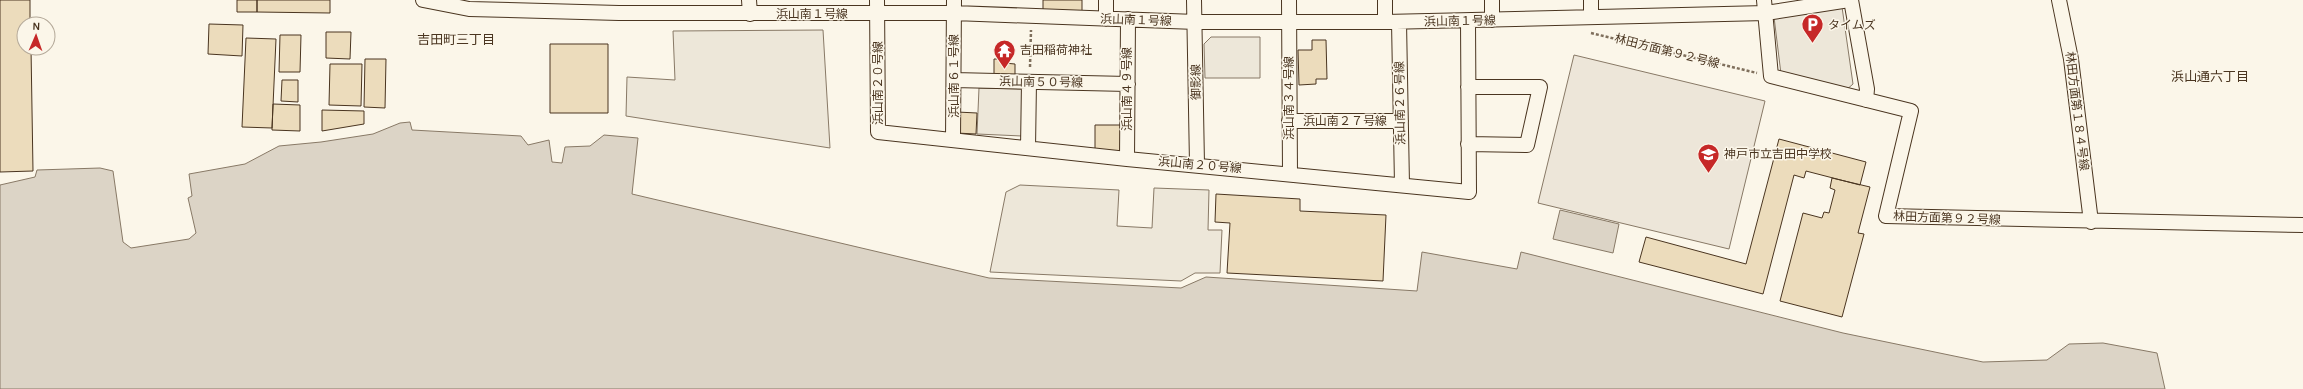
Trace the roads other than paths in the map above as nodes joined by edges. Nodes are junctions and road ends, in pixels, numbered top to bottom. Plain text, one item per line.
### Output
1 (423, 0) edge
2 (749, 0) edge
3 (877, 0) edge
4 (1106, 0) edge
5 (1194, 0) edge
6 (1289, 0) edge
7 (1384, 0) edge
8 (1492, 0) edge
9 (1591, 0) edge
10 (1850, 0) edge
11 (2059, 0) edge
12 (954, 6) edge
13 (1765, 6) edge
14 (618, 7) edge
15 (750, 14) junction
16 (877, 14) junction
17 (1591, 16) junction
18 (1106, 19) junction
19 (1128, 19) junction
20 (1492, 20) junction
21 (1468, 21) junction
22 (1196, 22) junction
23 (1289, 22) junction
24 (1385, 22) junction
25 (1400, 22) junction
26 (954, 80) junction
27 (1029, 82) junction
28 (1128, 84) junction
29 (1468, 87) junction
30 (1866, 100) junction
31 (1401, 120) junction
32 (1289, 121) junction
33 (953, 140) junction
34 (1468, 144) junction
35 (1028, 148) junction
36 (1127, 159) junction
37 (1197, 164) junction
38 (1290, 173) junction
39 (1402, 185) junction
40 (2091, 222) junction
41 (2303, 225) edge

1 - 14 street, 浜山南１号線
2 - 15 street
3 - 16 street
4 - 18 street
5 - 22 street, 御影線
6 - 23 street, 浜山南３４号線
7 - 24 street
8 - 20 street
9 - 17 street
10 - 13 street, 浜山南１号線
10 - 30 street
11 - 40 street, 林田方面第１８４号線
12 - 16 street, 浜山南１号線
12 - 18 street, 浜山南１号線
12 - 26 street, 浜山南６１号線
13 - 17 street, 浜山南１号線
13 - 30 street, 林田方面第９２号線
14 - 15 street, 浜山南１号線
15 - 16 street, 浜山南１号線
16 - 33 street, 浜山南２０号線
17 - 20 street, 浜山南１号線
18 - 19 street, 浜山南１号線
19 - 22 street, 浜山南１号線
19 - 28 street, 浜山南４９号線
20 - 21 street, 浜山南１号線
21 - 25 street, 浜山南１号線
21 - 29 street, 浜山南２０号線
22 - 23 street, 浜山南１号線
22 - 37 street, 御影線
23 - 24 street, 浜山南１号線
23 - 32 street, 浜山南３４号線
24 - 25 street, 浜山南１号線
25 - 31 street, 浜山南２６号線
26 - 27 street, 浜山南５０号線
26 - 33 street, 浜山南６１号線
27 - 28 street, 浜山南５０号線
27 - 35 street
28 - 36 street, 浜山南４９号線
29 - 34 street, 浜山南２０号線
29 - 34 street
30 - 40 street, 林田方面第９２号線
31 - 32 street, 浜山南２７号線
31 - 39 street, 浜山南２６号線
32 - 38 street, 浜山南３４号線
33 - 35 street, 浜山南２０号線
34 - 39 street, 浜山南２０号線
35 - 36 street, 浜山南２０号線
36 - 37 street, 浜山南２０号線
37 - 38 street, 浜山南２０号線
38 - 39 street, 浜山南２０号線
40 - 41 street, 林田方面第９２号線

